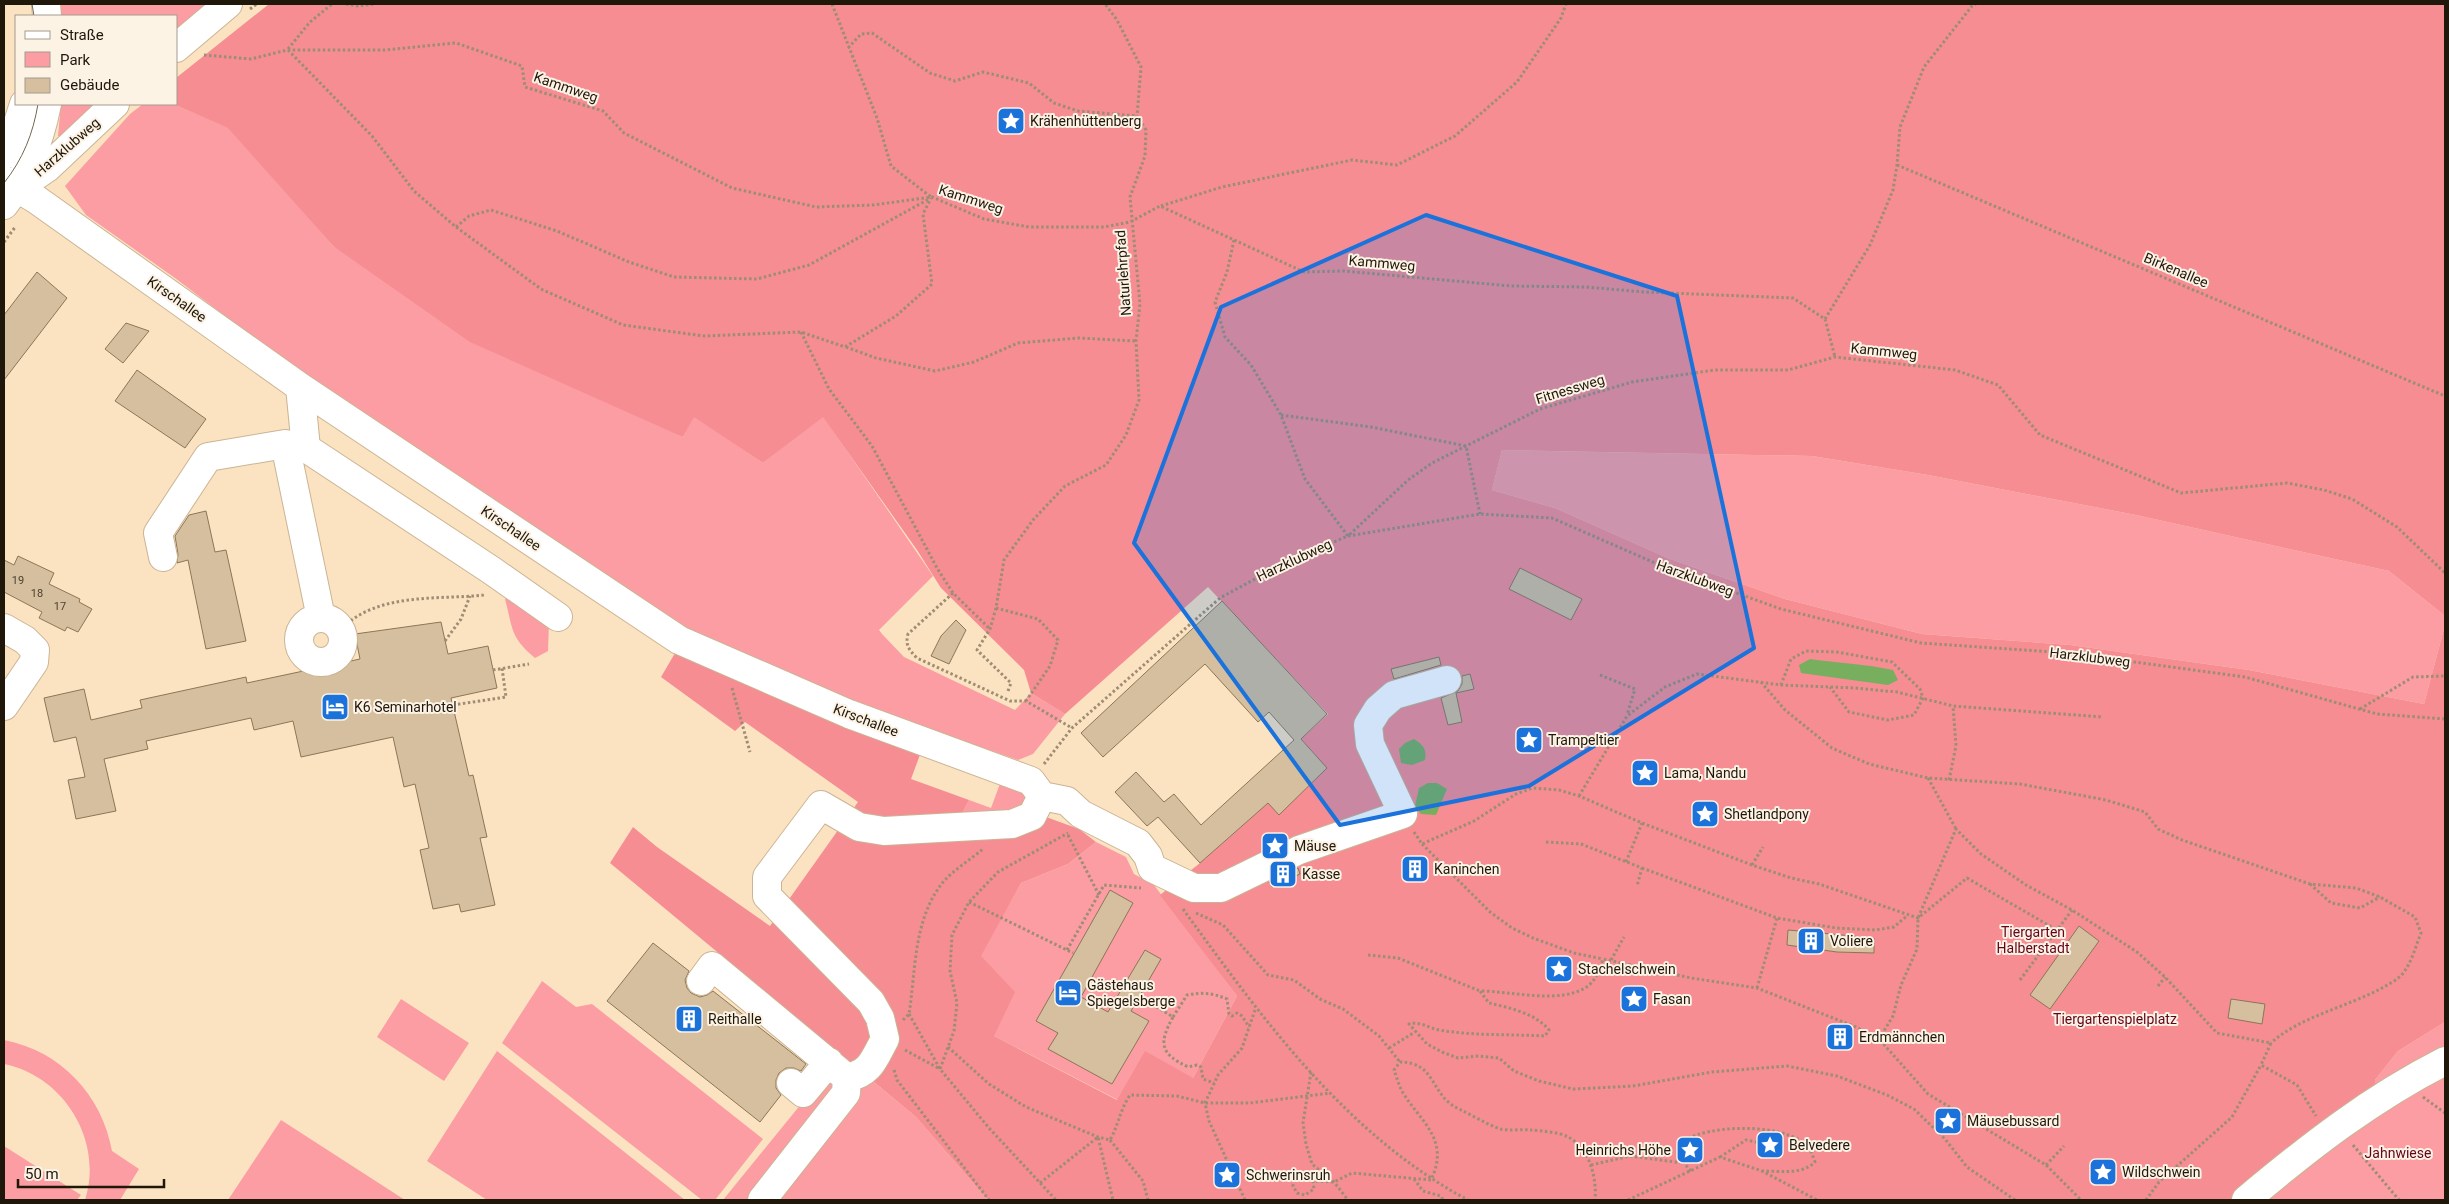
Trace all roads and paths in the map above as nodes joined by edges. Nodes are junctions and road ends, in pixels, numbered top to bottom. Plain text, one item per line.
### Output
1 (228, 4) edge
2 (332, 4) edge
3 (346, 4) edge
4 (374, 4) edge
5 (832, 4) edge
6 (1105, 4) edge
7 (1566, 4) edge
8 (1976, 4) edge
9 (848, 48) junction
10 (287, 50) junction
11 (186, 51) edge
12 (24, 105) edge
13 (47, 105) edge
14 (114, 105) edge
15 (1138, 116) junction
16 (4, 155) edge
17 (1898, 165) junction
18 (8, 191) edge
19 (932, 198) junction
20 (1160, 206) junction
21 (1130, 222) junction
22 (456, 227) junction
23 (1234, 240) junction
24 (1825, 318) junction
25 (801, 332) junction
26 (1136, 341) junction
27 (846, 347) junction
28 (1834, 357) junction
29 (300, 387) junction
30 (2445, 396) edge
31 (1281, 415) junction
32 (296, 446) junction
33 (1466, 446) junction
34 (1480, 514) junction
35 (1348, 536) junction
36 (163, 557) dead end
37 (2445, 573) edge
38 (953, 593) junction
39 (488, 594) dead end
40 (470, 596) junction
41 (996, 608) junction
42 (558, 617) dead end
43 (331, 624) junction
44 (4, 628) edge
45 (990, 629) junction
46 (445, 641) dead end
47 (724, 659) junction
48 (529, 664) dead end
49 (502, 668) junction
50 (493, 670) dead end
51 (1600, 675) dead end
52 (2445, 676) edge
53 (1447, 680) dead end
54 (1761, 682) junction
55 (1781, 685) junction
56 (1830, 686) junction
57 (1008, 691) dead end
58 (1923, 698) junction
59 (1026, 701) junction
60 (453, 705) dead end
61 (4, 706) edge
62 (1953, 706) junction
63 (2360, 709) junction
64 (1627, 716) junction
65 (2103, 716) dead end
66 (2445, 719) edge
67 (1072, 728) junction
68 (750, 752) dead end
69 (1928, 778) junction
70 (1949, 780) junction
71 (1036, 788) junction
72 (1579, 796) junction
73 (1403, 814) junction
74 (1642, 823) junction
75 (1012, 824) junction
76 (1074, 824) junction
77 (1956, 829) junction
78 (1546, 842) dead end
79 (1422, 844) junction
80 (1763, 847) dead end
81 (1626, 862) junction
82 (1752, 864) junction
83 (1642, 868) junction
84 (2310, 884) junction
85 (1637, 886) dead end
86 (1144, 889) dead end
87 (1099, 895) junction
88 (2380, 897) junction
89 (969, 902) junction
90 (2072, 910) junction
91 (1908, 915) junction
92 (1777, 918) junction
93 (1918, 918) junction
94 (2057, 930) junction
95 (1624, 937) dead end
96 (1067, 950) junction
97 (1073, 953) dead end
98 (1368, 955) dead end
99 (1603, 959) junction
100 (1611, 960) junction
101 (2165, 977) junction
102 (2020, 980) dead end
103 (701, 981) dead end
104 (2158, 986) dead end
105 (1757, 988) junction
106 (1480, 991) junction
107 (1152, 1004) dead end
108 (1256, 1009) junction
109 (909, 1014) junction
110 (1173, 1017) junction
111 (1249, 1028) junction
112 (1415, 1032) junction
113 (885, 1039) junction
114 (1879, 1040) junction
115 (2271, 1043) junction
116 (948, 1047) junction
117 (1389, 1048) junction
118 (2445, 1061) edge
119 (1400, 1062) junction
120 (2261, 1065) junction
121 (940, 1069) junction
122 (838, 1070) junction
123 (1311, 1071) junction
124 (791, 1083) dead end
125 (1214, 1084) junction
126 (1331, 1093) junction
127 (1306, 1097) junction
128 (1205, 1103) junction
129 (2333, 1130) junction
130 (1098, 1137) junction
131 (1110, 1140) junction
132 (1761, 1143) dead end
133 (2064, 1146) dead end
134 (1720, 1157) junction
135 (1684, 1163) junction
136 (2046, 1164) junction
137 (1591, 1165) junction
138 (1691, 1171) junction
139 (1762, 1171) junction
140 (1414, 1178) junction
141 (1431, 1180) junction
142 (1313, 1181) junction
143 (1334, 1182) junction
144 (1040, 1183) junction
145 (762, 1200) edge
146 (989, 1200) edge
147 (1056, 1200) edge
148 (1113, 1200) edge
149 (1148, 1200) edge
150 (1244, 1200) edge
151 (1348, 1200) edge
152 (1444, 1200) edge
153 (1468, 1200) edge
154 (1595, 1200) edge
155 (1628, 1200) edge
156 (1816, 1200) edge
157 (2015, 1200) edge
158 (2082, 1200) edge
159 (2146, 1200) edge
160 (2246, 1200) edge
161 (2399, 1200) edge

1 - 11 street
2 - 10 path
3 - 4 path
5 - 9 path
6 - 15 path, Naturlehrpfad
7 - 20 path
8 - 17 path
9 - 15 path
9 - 19 path
10 - 11 path
10 - 19 path, Kammweg
10 - 22 path
12 - 16 street
13 - 18 street
14 - 18 street, Harzklubweg
15 - 21 path, Naturlehrpfad
17 - 24 path
17 - 30 path, Birkenallee
18 - 29 street, Kirschallee
19 - 21 path, Kammweg
19 - 22 path
19 - 27 path
20 - 21 path, Kammweg
20 - 23 path, Kammweg
21 - 26 path, Naturlehrpfad
22 - 25 path
23 - 24 path, Kammweg
23 - 31 path
24 - 28 path, Kammweg
25 - 27 path
25 - 38 path
26 - 27 path
26 - 41 path, Naturlehrpfad
28 - 33 path, Fitnessweg
28 - 37 path, Kammweg
29 - 32 street
29 - 47 street, Kirschallee
31 - 33 path
31 - 35 path
32 - 36 street
32 - 42 street
32 - 43 street
33 - 34 path
33 - 35 path, Fitnessweg
34 - 35 path, Harzklubweg
34 - 63 path, Harzklubweg
35 - 67 path, Harzklubweg
38 - 45 path
38 - 59 path
39 - 40 path
40 - 43 path
40 - 46 path
41 - 45 path
41 - 59 path
43 - 43 street
44 - 61 street
45 - 57 path
47 - 68 path
47 - 71 street, Kirschallee
48 - 49 path
49 - 50 path
49 - 60 path
51 - 64 path
52 - 63 path
53 - 73 street
54 - 55 path
54 - 64 path
54 - 69 path
55 - 56 path
55 - 58 path
56 - 58 path
56 - 58 path
58 - 62 path
59 - 67 path
62 - 65 path
62 - 70 path
63 - 66 path, Harzklubweg
64 - 72 path
67 - 71 path, Harzklubweg
69 - 70 path
69 - 77 path
70 - 84 path
71 - 75 street
71 - 76 street, Kirschallee
72 - 74 path
72 - 79 path
73 - 76 street, Kirschallee
73 - 79 path
74 - 81 path
74 - 82 path
75 - 109 path
75 - 113 street
76 - 87 path
76 - 89 path
77 - 90 path
77 - 93 path
78 - 81 path
79 - 99 path
80 - 82 path
81 - 83 path
82 - 91 path
83 - 85 path
83 - 92 path
84 - 88 path
84 - 88 path
86 - 87 path
87 - 96 path
88 - 115 path
89 - 96 path
89 - 116 path
90 - 94 path
90 - 101 path
91 - 92 path
91 - 93 path
92 - 105 path
93 - 94 path
93 - 114 path
94 - 102 path
95 - 100 path
96 - 97 path
98 - 106 path
99 - 100 path
99 - 106 path
100 - 105 path
101 - 104 path
101 - 115 path
103 - 122 street
105 - 114 path
106 - 112 path
107 - 110 path
108 - 111 path
108 - 117 path
108 - 123 path
109 - 113 path
109 - 121 path
110 - 111 path
110 - 125 path
111 - 125 path
112 - 117 path
112 - 157 path
113 - 121 path
113 - 122 street
113 - 146 path
114 - 136 path
115 - 120 path
116 - 121 path
116 - 130 path
117 - 119 path
118 - 129 street
119 - 137 path
119 - 141 path
120 - 129 path
120 - 159 path
121 - 144 path
122 - 124 street
122 - 145 street
123 - 126 path
123 - 127 path
125 - 128 path
126 - 127 path
126 - 141 path
127 - 128 path
127 - 143 path
128 - 131 path
128 - 150 path
129 - 160 street
129 - 161 path
130 - 131 path
130 - 144 path
130 - 148 path
131 - 149 path
132 - 134 path
133 - 136 path
134 - 138 path
134 - 139 path
135 - 137 path
135 - 138 path
135 - 139 path
136 - 158 path
137 - 154 path
138 - 155 path
139 - 156 path
140 - 141 path
140 - 143 path
140 - 152 path
141 - 153 path
142 - 142 path
142 - 143 path
143 - 151 path
144 - 147 path

